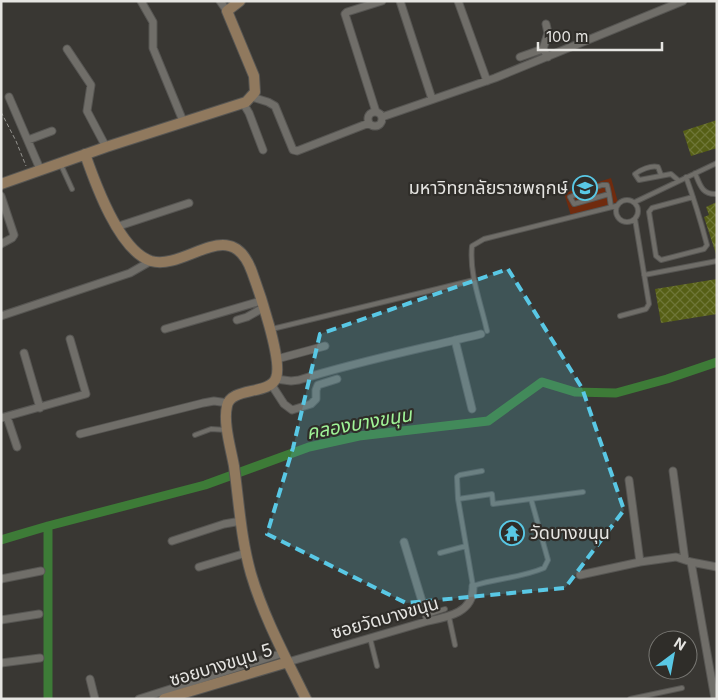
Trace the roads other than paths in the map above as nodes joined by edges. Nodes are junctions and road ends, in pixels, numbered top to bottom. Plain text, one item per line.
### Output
1 (141, 1) edge
2 (220, 1) edge
3 (240, 1) edge
4 (382, 1) edge
5 (400, 1) edge
6 (458, 1) edge
7 (683, 1) edge
8 (227, 11) junction
9 (546, 24) dead end
10 (67, 49) dead end
11 (543, 49) junction
12 (548, 56) junction
13 (520, 57) dead end
14 (487, 81) junction
15 (9, 96) dead end
16 (252, 96) junction
17 (432, 99) junction
18 (243, 103) junction
19 (379, 115) junction
20 (183, 121) junction
21 (369, 123) junction
22 (52, 131) dead end
23 (28, 140) junction
24 (106, 147) junction
25 (263, 150) dead end
26 (85, 154) junction
27 (60, 162) junction
28 (717, 163) edge
29 (40, 169) junction
30 (695, 173) junction
31 (661, 175) junction
32 (686, 177) junction
33 (679, 180) junction
34 (1, 184) edge
35 (72, 189) dead end
36 (609, 194) junction
37 (717, 194) edge
38 (1, 196) edge
39 (693, 197) junction
40 (635, 202) junction
41 (189, 204) dead end
42 (616, 206) junction
43 (611, 208) junction
44 (635, 219) junction
45 (116, 228) junction
46 (1, 244) edge
47 (717, 260) edge
48 (150, 261) junction
49 (644, 275) junction
50 (474, 280) junction
51 (262, 305) junction
52 (1, 316) edge
53 (620, 316) dead end
54 (237, 320) dead end
55 (165, 329) dead end
56 (270, 329) junction
57 (484, 332) joint
58 (70, 340) dead end
59 (455, 340) junction
60 (325, 346) dead end
61 (24, 354) dead end
62 (277, 359) junction
63 (337, 379) dead end
64 (273, 382) junction
65 (228, 403) junction
66 (40, 408) junction
67 (472, 409) dead end
68 (4, 418) edge
69 (228, 431) junction
70 (80, 434) dead end
71 (196, 435) dead end
72 (17, 447) dead end
73 (482, 471) dead end
74 (673, 472) dead end
75 (629, 480) dead end
76 (583, 492) dead end
77 (458, 499) junction
78 (532, 499) junction
79 (240, 521) junction
80 (172, 541) dead end
81 (404, 542) dead end
82 (466, 546) junction
83 (246, 553) junction
84 (440, 553) dead end
85 (688, 561) junction
86 (640, 562) junction
87 (199, 567) dead end
88 (717, 567) edge
89 (41, 571) dead end
90 (580, 575) dead end
91 (1, 579) edge
92 (474, 586) junction
93 (444, 609) dead end
94 (39, 614) dead end
95 (449, 617) junction
96 (428, 618) junction
97 (1, 620) edge
98 (370, 638) junction
99 (455, 645) dead end
100 (286, 657) junction
101 (40, 658) dead end
102 (1, 664) edge
103 (377, 666) dead end
104 (90, 679) dead end
105 (682, 688) dead end
106 (95, 699) edge
107 (139, 699) edge
108 (164, 699) edge
109 (306, 699) edge
110 (630, 699) edge
111 (715, 699) edge

1 - 20 street
2 - 8 street
3 - 8 street
4 - 19 street
5 - 17 street
6 - 14 street
7 - 12 street
8 - 16 street
9 - 11 street
10 - 24 street
11 - 12 street
11 - 13 street
12 - 14 street
14 - 17 street
15 - 23 street
16 - 18 street
16 - 21 street
17 - 19 street
18 - 20 street
18 - 25 street
19 - 21 street
19 - 21 street
20 - 24 street
22 - 23 street
23 - 29 street
24 - 26 street
26 - 27 street
26 - 45 street
27 - 29 street
27 - 35 lane
28 - 30 lane
29 - 34 street
30 - 32 lane
30 - 37 lane
31 - 31 lane
31 - 33 lane
32 - 33 lane
32 - 39 lane
33 - 40 lane
36 - 36 lane
36 - 43 lane
38 - 46 street
39 - 39 lane
40 - 42 lane
40 - 44 lane
41 - 45 street
42 - 43 lane
42 - 44 lane
43 - 50 lane
44 - 49 lane
45 - 48 street
47 - 49 lane
48 - 51 street
48 - 52 street
49 - 53 lane
50 - 56 lane
50 - 57 lane
51 - 54 street
51 - 55 street
51 - 56 street
56 - 62 street
57 - 59 street
58 - 66 street
59 - 64 street
59 - 67 street
60 - 62 street
61 - 66 street
62 - 64 street
63 - 64 street
64 - 65 street
65 - 69 street
65 - 70 street
66 - 68 street
68 - 72 street
69 - 71 lane
69 - 79 street
73 - 77 lane
74 - 85 street
75 - 86 street
76 - 78 lane
77 - 78 lane
77 - 82 lane
78 - 92 lane
79 - 80 street
79 - 83 street
81 - 96 street
82 - 84 lane
82 - 92 lane
83 - 87 street
83 - 100 street
85 - 86 street
85 - 88 street
85 - 111 street
86 - 90 street
89 - 91 street
92 - 95 street, ซอยวัดบางขนุน
93 - 96 lane
94 - 97 street
95 - 96 street, ซอยวัดบางขนุน
95 - 99 lane
96 - 98 street, ซอยวัดบางขนุน
98 - 100 street, ซอยวัดบางขนุน
98 - 103 lane
100 - 107 street, ซอยวัดบางขนุน
100 - 108 street, ซอยบางขนุน 5
100 - 109 street
101 - 102 street
104 - 106 street
105 - 110 lane

